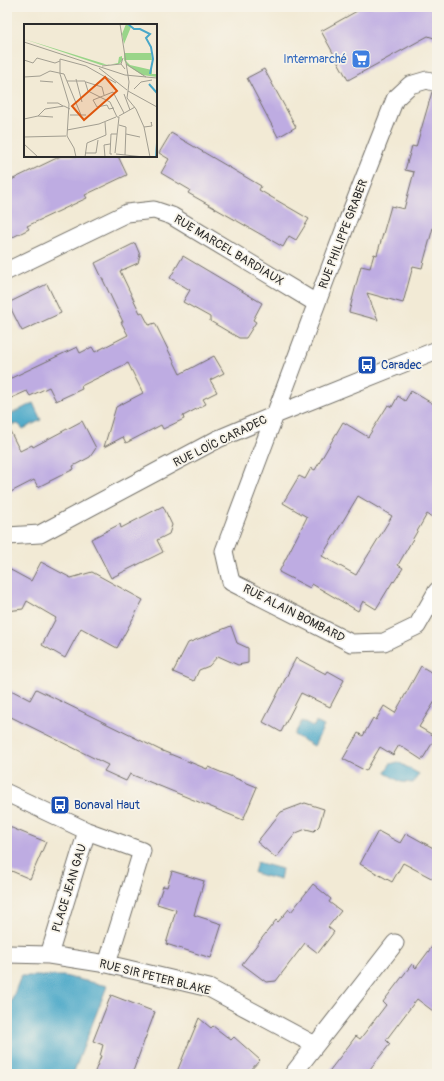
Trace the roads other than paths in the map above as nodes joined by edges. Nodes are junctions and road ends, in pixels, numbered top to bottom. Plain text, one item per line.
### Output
1 (437, 83) edge
2 (7, 271) edge
3 (316, 303) junction
4 (437, 350) edge
5 (275, 415) junction
6 (7, 536) edge
7 (437, 591) edge
8 (7, 793) edge
9 (87, 831) junction
10 (395, 943) dead end
11 (7, 954) edge
12 (49, 955) junction
13 (107, 964) junction
14 (315, 1045) junction
15 (292, 1074) edge

1 - 3 street, RUE PHILIPPE GRABER
2 - 3 street, RUE MARCEL BARDIAUX
3 - 5 street, RUE PHILIPPE GRABER
4 - 5 street, RUE LOÏC CARADEC
5 - 6 street, RUE LOÏC CARADEC
5 - 7 street, RUE ALAIN BOMBARD
8 - 9 street
9 - 12 street, PLACE JEAN GAU
9 - 13 street, PLACE JEAN GAU
10 - 14 street
11 - 12 street, RUE SIR PETER BLAKE
12 - 13 street, RUE SIR PETER BLAKE
13 - 14 street, RUE SIR PETER BLAKE
14 - 15 street

